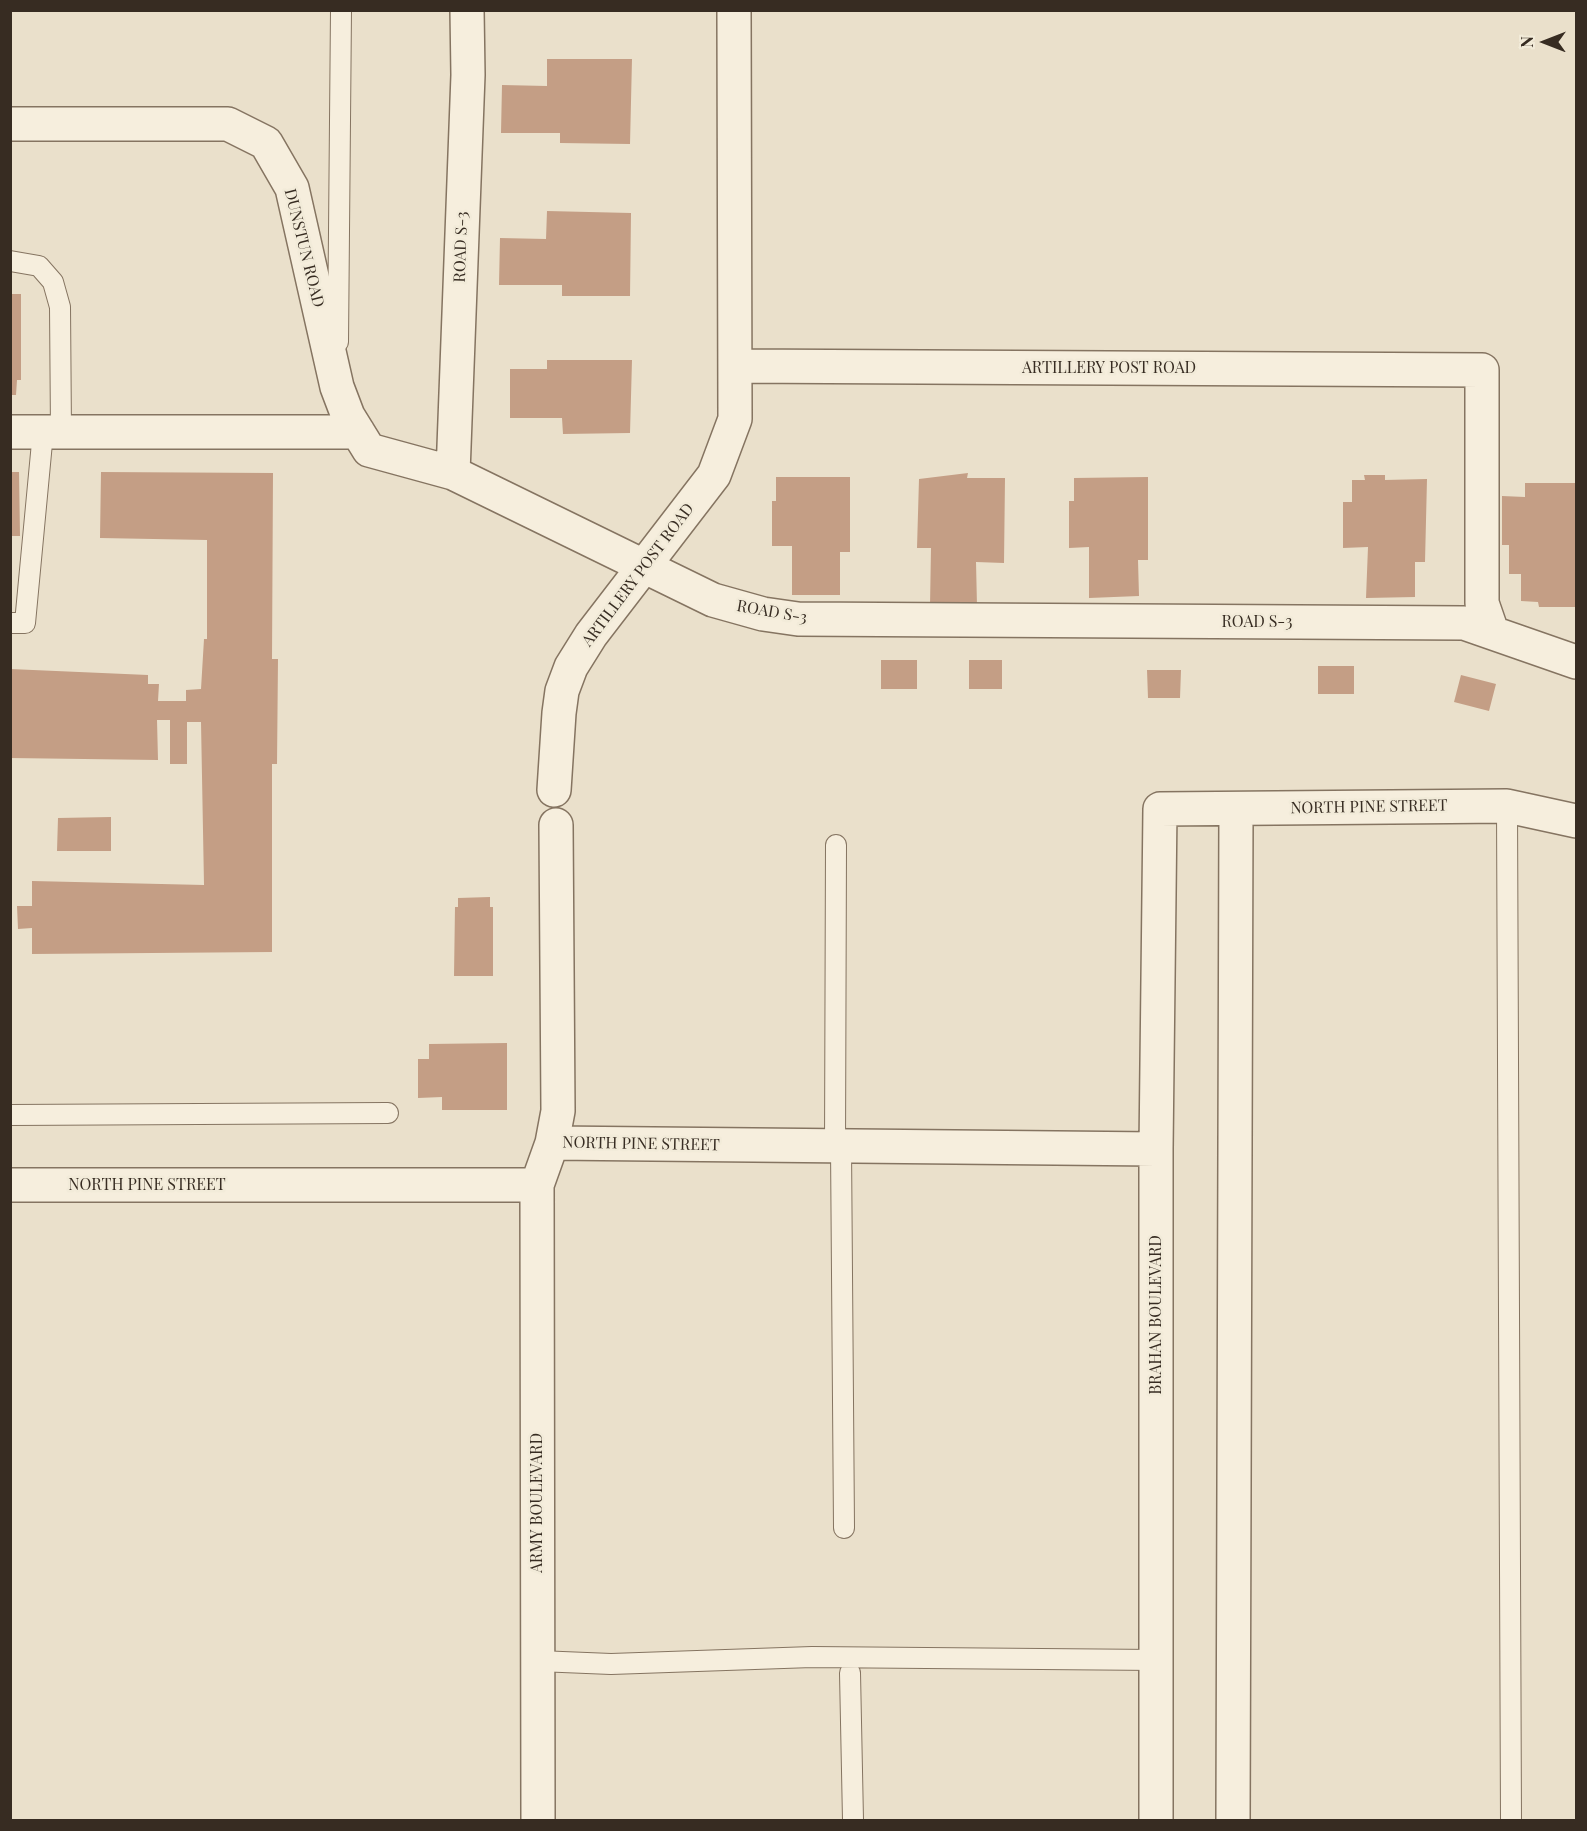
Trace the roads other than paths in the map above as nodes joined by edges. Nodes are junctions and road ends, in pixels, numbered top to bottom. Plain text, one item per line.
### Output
1 (341, 10) edge
2 (466, 10) edge
3 (734, 10) edge
4 (10, 124) edge
5 (10, 261) edge
6 (736, 366) junction
7 (337, 387) junction
8 (10, 432) edge
9 (52, 432) junction
10 (358, 432) junction
11 (453, 473) junction
12 (642, 566) junction
13 (10, 623) edge
14 (1492, 632) junction
15 (1576, 662) edge
16 (554, 790) dead end
17 (1507, 806) junction
18 (1160, 809) joint
19 (1236, 809) junction
20 (1576, 821) edge
21 (556, 825) dead end
22 (836, 845) dead end
23 (388, 1113) dead end
24 (10, 1115) edge
25 (552, 1143) junction
26 (838, 1147) junction
27 (1156, 1149) junction
28 (10, 1185) edge
29 (537, 1185) junction
30 (844, 1528) dead end
31 (1156, 1660) junction
32 (538, 1661) junction
33 (850, 1673) dead end
34 (538, 1821) edge
35 (852, 1821) edge
36 (1156, 1821) edge
37 (1233, 1821) edge
38 (1510, 1821) edge

1 - 7 lane
2 - 11 street, ROAD S-3
3 - 6 street, ARTILLERY POST ROAD
4 - 7 street, DUNSTUN ROAD
5 - 9 lane
6 - 12 street, ARTILLERY POST ROAD
6 - 14 street, ARTILLERY POST ROAD
7 - 10 street, DUNSTUN ROAD
8 - 9 street
9 - 10 street
9 - 13 lane
10 - 11 street, DUNSTUN ROAD
11 - 12 street, ROAD S-3
12 - 14 street, ROAD S-3
12 - 16 street, ARTILLERY POST ROAD
14 - 15 street, ROAD S-3
17 - 19 street, NORTH PINE STREET
17 - 20 street, NORTH PINE STREET
17 - 38 lane
18 - 19 street, NORTH PINE STREET
18 - 27 street, BRAHAN BOULEVARD
19 - 37 street
21 - 25 street
22 - 26 lane
23 - 24 lane
25 - 26 street, NORTH PINE STREET
25 - 29 street, NORTH PINE STREET
26 - 27 street, NORTH PINE STREET
26 - 30 lane
27 - 31 street, BRAHAN BOULEVARD
28 - 29 street, NORTH PINE STREET
29 - 32 street, ARMY BOULEVARD
31 - 32 lane
31 - 36 street, BRAHAN BOULEVARD
32 - 34 street, ARMY BOULEVARD
33 - 35 lane

